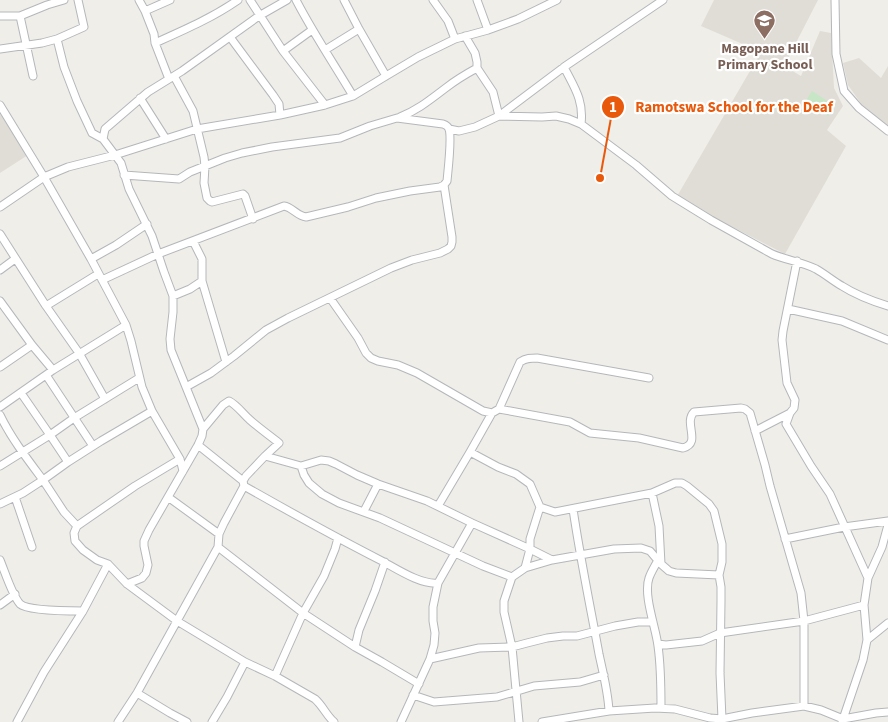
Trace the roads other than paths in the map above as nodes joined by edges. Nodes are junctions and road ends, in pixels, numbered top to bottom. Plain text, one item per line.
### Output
1 (64, 0) edge
2 (78, 0) edge
3 (139, 0) edge
4 (170, 0) edge
5 (238, 0) edge
6 (250, 0) edge
7 (287, 0) edge
8 (296, 0) edge
9 (344, 0) edge
10 (433, 0) edge
11 (477, 0) edge
12 (557, 0) edge
13 (663, 0) edge
14 (836, 0) edge
15 (46, 3) edge
16 (145, 11) junction
17 (0, 16) edge
18 (20, 16) junction
19 (259, 16) junction
20 (312, 30) junction
21 (359, 30) junction
22 (488, 30) junction
23 (230, 36) junction
24 (465, 36) junction
25 (57, 39) junction
26 (455, 39) junction
27 (155, 43) junction
28 (26, 45) junction
29 (0, 49) edge
30 (325, 50) junction
31 (283, 51) junction
32 (564, 67) junction
33 (477, 68) junction
34 (34, 76) dead end
35 (386, 76) junction
36 (171, 78) junction
37 (353, 96) junction
38 (140, 98) junction
39 (0, 105) edge
40 (325, 106) junction
41 (280, 115) junction
42 (499, 116) junction
43 (397, 118) junction
44 (581, 124) junction
45 (197, 129) junction
46 (449, 129) junction
47 (888, 130) edge
48 (103, 139) junction
49 (166, 139) junction
50 (115, 155) junction
51 (205, 166) junction
52 (124, 175) junction
53 (44, 177) junction
54 (444, 185) junction
55 (0, 207) edge
56 (253, 219) junction
57 (146, 224) junction
58 (0, 234) edge
59 (193, 241) junction
60 (158, 254) junction
61 (15, 258) junction
62 (91, 259) junction
63 (797, 261) junction
64 (0, 270) edge
65 (100, 277) junction
66 (202, 281) junction
67 (173, 296) junction
68 (330, 298) junction
69 (0, 300) edge
70 (46, 306) junction
71 (888, 306) edge
72 (788, 309) junction
73 (126, 325) junction
74 (888, 340) edge
75 (32, 345) junction
76 (79, 353) junction
77 (226, 362) junction
78 (0, 366) edge
79 (50, 372) junction
80 (139, 378) junction
81 (649, 378) dead end
82 (186, 386) junction
83 (21, 393) junction
84 (105, 399) junction
85 (0, 407) edge
86 (152, 411) junction
87 (495, 411) junction
88 (790, 413) junction
89 (0, 415) edge
90 (74, 418) junction
91 (203, 429) junction
92 (755, 431) junction
93 (50, 436) junction
94 (198, 445) junction
95 (93, 446) junction
96 (23, 452) junction
97 (470, 452) junction
98 (265, 456) junction
99 (180, 459) junction
100 (68, 462) junction
101 (0, 466) edge
102 (301, 466) junction
103 (182, 471) junction
104 (43, 480) junction
105 (244, 484) junction
106 (378, 484) junction
107 (652, 493) junction
108 (15, 496) junction
109 (168, 497) junction
110 (0, 504) edge
111 (438, 506) junction
112 (540, 507) junction
113 (573, 509) junction
114 (364, 512) junction
115 (888, 521) edge
116 (472, 523) junction
117 (888, 525) edge
118 (76, 526) junction
119 (844, 527) junction
120 (219, 534) junction
121 (338, 538) junction
122 (785, 539) junction
123 (32, 547) dead end
124 (218, 547) junction
125 (530, 549) junction
126 (455, 554) junction
127 (580, 556) junction
128 (552, 560) junction
129 (385, 562) junction
130 (660, 562) junction
131 (108, 564) junction
132 (1, 566) edge
133 (526, 568) junction
134 (719, 575) junction
135 (512, 577) junction
136 (868, 578) junction
137 (438, 583) junction
138 (127, 584) junction
139 (15, 594) junction
140 (0, 605) edge
141 (864, 605) junction
142 (83, 611) junction
143 (303, 613) junction
144 (177, 621) junction
145 (804, 621) junction
146 (653, 622) junction
147 (888, 623) edge
148 (596, 632) junction
149 (720, 633) junction
150 (867, 640) junction
151 (658, 644) junction
152 (355, 647) junction
153 (512, 648) junction
154 (430, 658) junction
155 (245, 662) junction
156 (604, 675) junction
157 (275, 676) junction
158 (419, 684) junction
159 (516, 691) junction
160 (137, 694) junction
161 (413, 695) junction
162 (804, 706) junction
163 (661, 708) junction
164 (609, 711) junction
165 (888, 712) edge
166 (722, 720) junction
167 (842, 721) edge
168 (17, 722) edge
169 (118, 722) edge
170 (188, 722) edge
171 (212, 722) edge
172 (334, 722) edge
173 (401, 722) edge
174 (519, 722) edge
175 (542, 722) edge

1 - 15 street
2 - 25 street
3 - 16 street
4 - 16 street
5 - 27 street
6 - 19 street
7 - 19 street
8 - 20 street
9 - 21 street
10 - 26 street
11 - 22 street
12 - 22 street
13 - 32 street
14 - 47 street
15 - 18 street
16 - 27 street
17 - 18 street
18 - 28 street
19 - 23 street
19 - 31 street
20 - 30 street
20 - 31 street
21 - 30 street
21 - 35 street
22 - 24 street
23 - 36 street
23 - 41 street
24 - 26 street
24 - 33 street
25 - 28 street
25 - 48 street
26 - 35 street
27 - 36 street
28 - 29 street
28 - 34 street
30 - 37 street
31 - 40 street
32 - 42 street
32 - 44 street
33 - 42 street
33 - 43 street
35 - 37 street
36 - 38 street
36 - 45 street
37 - 40 street
38 - 48 street
38 - 49 street
39 - 53 street
40 - 41 street
41 - 45 street
42 - 44 street
42 - 46 street
43 - 46 street
43 - 51 street
44 - 63 street
45 - 49 street
45 - 51 street
46 - 54 street
48 - 50 street
49 - 50 street
50 - 52 street
50 - 53 street
51 - 52 street
51 - 56 street
52 - 57 street
53 - 55 street
53 - 62 street
54 - 56 street
54 - 68 street
56 - 59 street
57 - 60 street
57 - 62 street
58 - 61 street
59 - 60 street
59 - 66 street
60 - 65 street
60 - 67 street
61 - 64 street
61 - 70 street
62 - 65 street
63 - 71 street
63 - 72 street
65 - 70 street
65 - 73 street
66 - 67 street
66 - 77 street
67 - 82 street
68 - 77 street
68 - 87 street
69 - 75 street
70 - 76 street
72 - 74 street
72 - 88 street
73 - 76 street
73 - 80 street
75 - 78 street
75 - 79 street
76 - 79 street
76 - 84 street
77 - 82 street
79 - 83 street
79 - 90 street
80 - 84 street
80 - 86 street
81 - 87 street
82 - 91 street
83 - 85 street
83 - 93 street
84 - 90 street
86 - 95 street
86 - 99 street
87 - 92 street
87 - 97 street
88 - 92 street
88 - 119 street
89 - 96 street
90 - 93 street
90 - 95 street
91 - 94 street
91 - 98 street
92 - 122 street
93 - 96 street
93 - 100 street
94 - 103 street
94 - 105 street
95 - 100 street
96 - 101 street
96 - 104 street
97 - 111 street
97 - 112 street
98 - 102 street
98 - 105 street
99 - 103 street
99 - 118 street
100 - 104 street
102 - 106 street
102 - 114 street
103 - 109 street
104 - 108 street
104 - 118 street
105 - 120 street
105 - 121 street
106 - 111 street
106 - 114 street
107 - 113 street
107 - 130 street
107 - 134 street
108 - 110 street
108 - 123 street
109 - 120 street
109 - 138 street
111 - 116 street
112 - 113 street
112 - 125 street
113 - 127 street
114 - 126 street
115 - 119 street
116 - 125 street
116 - 126 street
117 - 136 street
118 - 131 street
119 - 122 street
119 - 136 street
120 - 124 street
121 - 129 street
121 - 143 street
122 - 145 street
124 - 143 street
124 - 144 street
125 - 128 street
125 - 133 street
126 - 135 street
126 - 137 street
127 - 128 street
127 - 130 street
127 - 148 street
128 - 133 street
129 - 137 street
129 - 152 street
130 - 134 street
130 - 146 street
131 - 138 street
131 - 142 street
132 - 139 street
133 - 135 street
134 - 149 street
135 - 153 street
136 - 141 street
137 - 154 street
138 - 144 street
139 - 140 street
139 - 142 street
141 - 145 street
141 - 150 street
142 - 168 street
143 - 152 street
143 - 157 street
144 - 155 street
144 - 160 street
145 - 149 street
145 - 162 street
146 - 148 street
146 - 151 street
147 - 150 street
148 - 153 street
148 - 156 street
149 - 151 street
149 - 166 street
150 - 167 street
151 - 163 street
152 - 158 street
153 - 154 street
153 - 159 street
154 - 158 street
155 - 157 street
155 - 171 street
156 - 159 street
156 - 164 street
157 - 172 street
158 - 161 street
159 - 161 street
159 - 174 street
160 - 169 street
160 - 170 street
161 - 173 street
162 - 166 street
162 - 167 street
163 - 164 street
163 - 166 street
164 - 175 street
165 - 167 street

